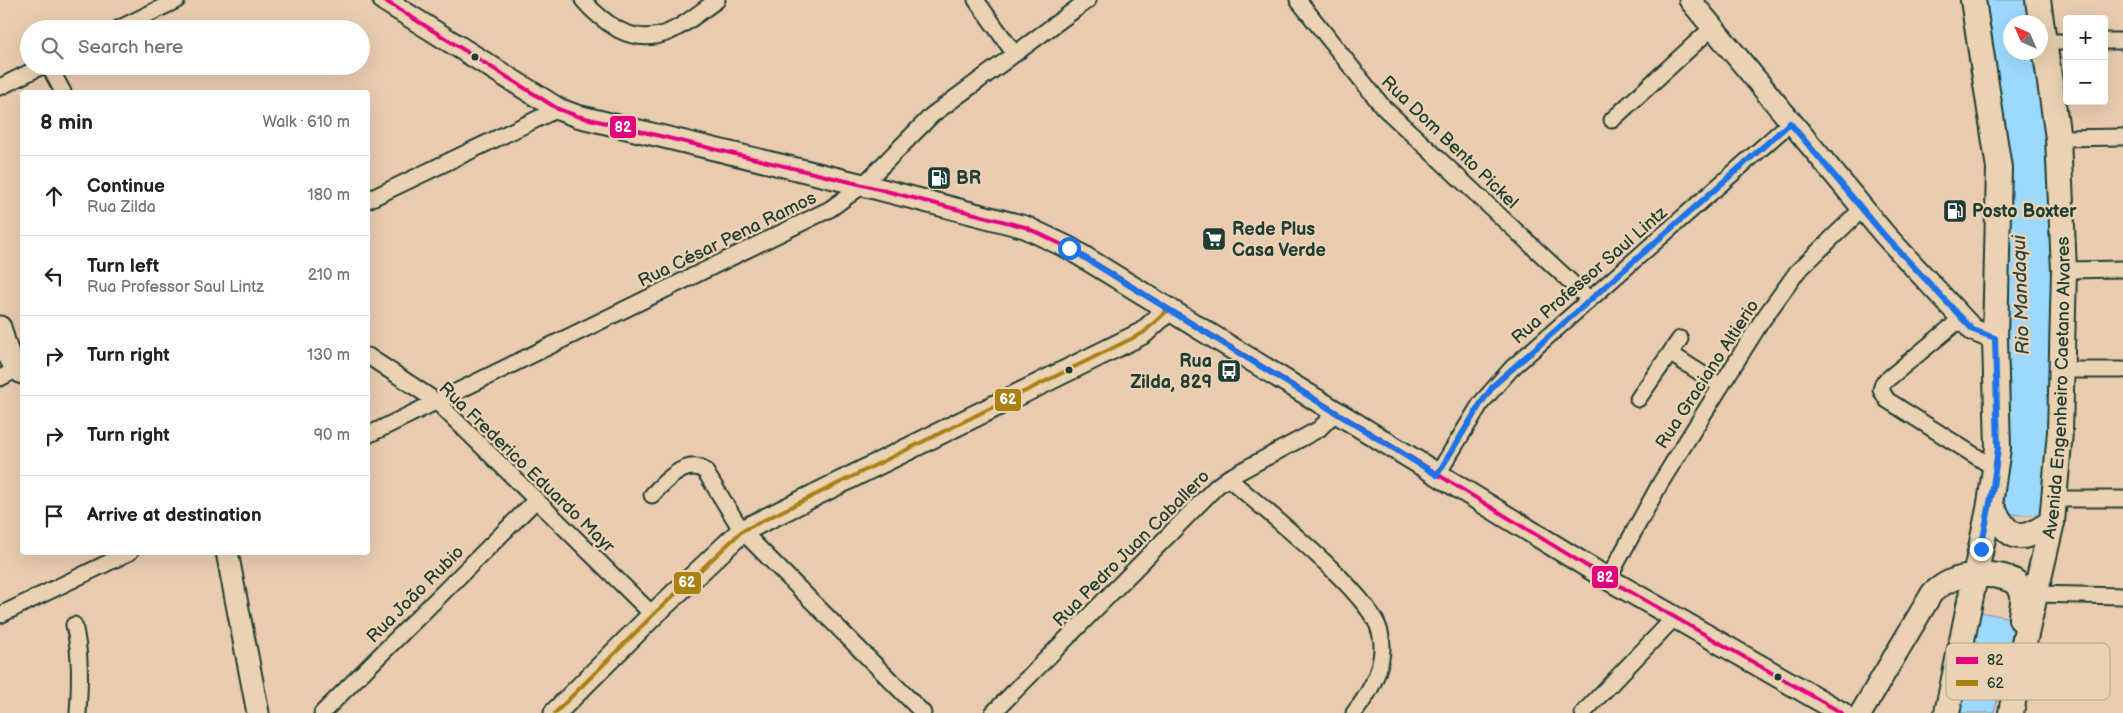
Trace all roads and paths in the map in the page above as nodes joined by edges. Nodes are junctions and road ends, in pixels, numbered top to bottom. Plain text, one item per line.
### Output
1 (177, 0) edge
2 (384, 0) edge
3 (583, 0) edge
4 (717, 0) edge
5 (976, 0) edge
6 (1088, 0) edge
7 (1298, 0) edge
8 (1690, 0) edge
9 (1973, 0) edge
10 (2038, 0) edge
11 (136, 20) edge
12 (1712, 27) junction
13 (2108, 41) edge
14 (2123, 41) edge
15 (2056, 42) edge
16 (1014, 53) junction
17 (24, 75) edge
18 (54, 75) edge
19 (0, 87) edge
20 (62, 90) edge
21 (558, 109) junction
22 (1612, 120) dead end
23 (1790, 123) junction
24 (2123, 137) edge
25 (2058, 138) junction
26 (863, 185) junction
27 (370, 199) edge
28 (1862, 209) junction
29 (2123, 269) edge
30 (2064, 270) junction
31 (1589, 299) junction
32 (1169, 309) junction
33 (1962, 318) junction
34 (0, 327) edge
35 (1995, 338) junction
36 (1680, 339) dead end
37 (1671, 354) junction
38 (370, 357) edge
39 (2062, 370) junction
40 (2123, 370) edge
41 (16, 372) edge
42 (1721, 386) junction
43 (1638, 398) dead end
44 (436, 401) junction
45 (1335, 413) junction
46 (370, 434) edge
47 (1996, 469) junction
48 (1437, 475) junction
49 (1228, 478) junction
50 (652, 495) dead end
51 (2055, 499) junction
52 (2123, 499) edge
53 (535, 501) junction
54 (1990, 504) junction
55 (2052, 522) junction
56 (742, 531) junction
57 (124, 555) edge
58 (228, 555) edge
59 (1975, 575) junction
60 (1608, 578) junction
61 (2035, 594) junction
62 (2123, 596) edge
63 (0, 615) edge
64 (653, 615) junction
65 (1676, 616) junction
66 (74, 625) dead end
67 (1961, 643) edge
68 (2021, 643) edge
69 (2024, 643) edge
70 (1950, 700) edge
71 (2013, 700) edge
72 (78, 713) edge
73 (258, 713) edge
74 (322, 713) edge
75 (555, 713) edge
76 (923, 713) edge
77 (993, 713) edge
78 (1354, 713) edge
79 (1583, 713) edge
80 (1842, 713) edge
81 (1861, 713) edge
82 (1947, 713) edge
83 (2011, 713) edge

1 - 11 street
2 - 21 main road
3 - 4 street
5 - 16 street
6 - 16 street, Rua César Pena Ramos
7 - 31 street, Rua Dom Bento Pickel
8 - 12 main road
9 - 35 main road
10 - 15 main road, Avenida Engenheiro Caetano Alvares
12 - 22 street
12 - 23 main road
13 - 14 street
15 - 25 main road, Avenida Engenheiro Caetano Alvares
16 - 26 street, Rua César Pena Ramos
17 - 19 street
18 - 20 street
21 - 26 main road
21 - 27 street
23 - 28 main road
23 - 31 street, Rua Professor Saul Lintz
24 - 25 street
25 - 30 main road, Avenida Engenheiro Caetano Alvares
26 - 32 main road
26 - 44 street, Rua César Pena Ramos
28 - 33 main road
28 - 42 street, Rua Graciano Altierio
29 - 30 street
30 - 39 main road, Avenida Engenheiro Caetano Alvares
31 - 48 street, Rua Professor Saul Lintz
32 - 45 main road
32 - 56 main road
33 - 35 main road
33 - 47 street
34 - 41 main road
35 - 47 main road
36 - 37 street
37 - 42 street
37 - 43 street
38 - 44 street, Rua Frederico Eduardo Mayr
39 - 40 street
39 - 51 main road, Avenida Engenheiro Caetano Alvares
42 - 60 street, Rua Graciano Altierio
44 - 46 street, Rua César Pena Ramos
44 - 53 street, Rua Frederico Eduardo Mayr
45 - 48 main road
45 - 49 street, Rua Pedro Juan Caballero
47 - 54 main road
48 - 60 main road
49 - 77 street, Rua Pedro Juan Caballero
49 - 78 street
50 - 56 street
51 - 52 street
51 - 55 main road, Avenida Engenheiro Caetano Alvares
53 - 64 street, Rua Frederico Eduardo Mayr
53 - 74 street, Rua João Rubio
54 - 55 main road
54 - 59 main road
55 - 61 main road, Avenida Engenheiro Caetano Alvares
56 - 64 main road
56 - 76 street
57 - 63 street
58 - 73 main road
59 - 67 main road
59 - 68 main road
59 - 81 main road
60 - 65 main road
61 - 62 street
61 - 69 main road, Avenida Engenheiro Caetano Alvares
64 - 75 main road
65 - 79 street
65 - 80 main road
66 - 72 street
70 - 82 main road
71 - 83 main road, Avenida Engenheiro Caetano Alvares

